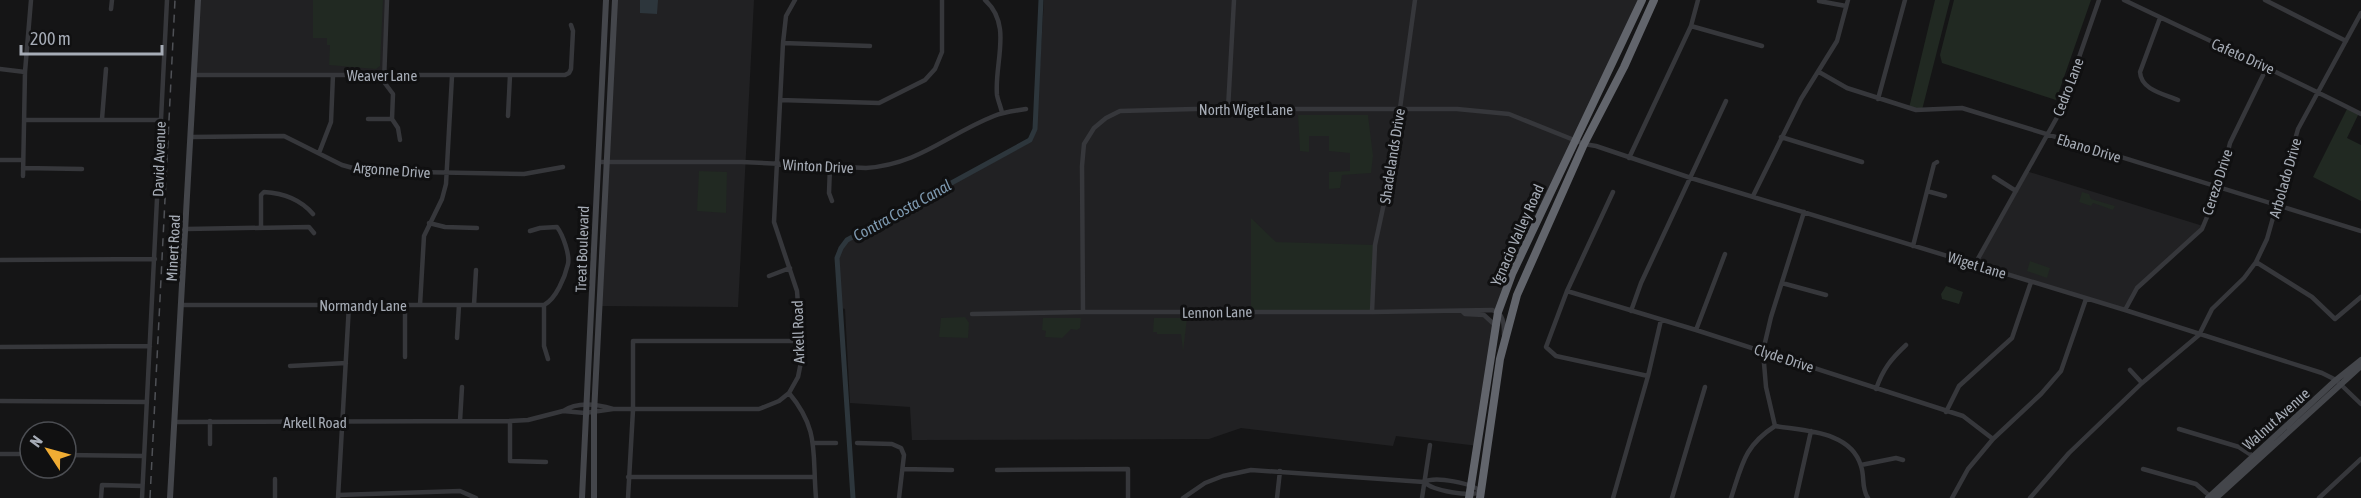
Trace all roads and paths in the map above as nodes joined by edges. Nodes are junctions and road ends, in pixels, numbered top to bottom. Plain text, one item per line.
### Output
1 (31, 0) edge
2 (111, 0) edge
3 (167, 0) edge
4 (198, 0) edge
5 (387, 0) edge
6 (606, 0) edge
7 (615, 0) edge
8 (794, 0) edge
9 (942, 0) edge
10 (1234, 0) edge
11 (1416, 0) edge
12 (1642, 0) edge
13 (1654, 0) edge
14 (1698, 0) edge
15 (1905, 0) edge
16 (2099, 0) edge
17 (2124, 0) edge
18 (2265, 0) edge
19 (988, 1) edge
20 (1820, 1) edge
21 (1847, 3) edge
22 (111, 9) dead end
23 (2361, 13) edge
24 (2160, 18) junction
25 (571, 25) dead end
26 (1691, 26) junction
27 (2346, 41) junction
28 (783, 43) junction
29 (870, 46) dead end
30 (1762, 46) dead end
31 (2267, 67) junction
32 (0, 69) edge
33 (106, 69) dead end
34 (25, 72) junction
35 (1819, 72) junction
36 (194, 75) junction
37 (333, 75) junction
38 (510, 75) junction
39 (383, 76) junction
40 (452, 76) junction
41 (2318, 93) junction
42 (1878, 99) junction
43 (780, 100) junction
44 (2178, 100) dead end
45 (1726, 101) dead end
46 (1026, 109) dead end
47 (1228, 109) junction
48 (1400, 109) junction
49 (1002, 113) junction
50 (2361, 114) edge
51 (508, 116) dead end
52 (102, 119) junction
53 (368, 119) dead end
54 (392, 119) junction
55 (24, 120) junction
56 (160, 120) junction
57 (2046, 135) junction
58 (191, 137) junction
59 (1781, 137) junction
60 (400, 140) dead end
61 (1575, 141) junction
62 (1584, 144) junction
63 (319, 153) junction
64 (1629, 158) junction
65 (0, 160) edge
66 (22, 160) junction
67 (598, 162) junction
68 (607, 162) junction
69 (1862, 162) dead end
70 (1937, 162) dead end
71 (776, 164) junction
72 (831, 166) junction
73 (23, 168) junction
74 (563, 168) dead end
75 (82, 169) dead end
76 (447, 173) junction
77 (23, 176) dead end
78 (1994, 177) dead end
79 (1691, 178) junction
80 (2219, 188) junction
81 (2016, 190) junction
82 (1927, 191) junction
83 (1613, 192) dead end
84 (1753, 196) junction
85 (1945, 196) dead end
86 (832, 201) dead end
87 (2277, 206) junction
88 (1803, 212) junction
89 (314, 214) dead end
90 (429, 223) junction
91 (261, 228) junction
92 (477, 228) dead end
93 (186, 229) junction
94 (530, 231) dead end
95 (2361, 231) edge
96 (314, 232) dead end
97 (1913, 246) junction
98 (1725, 254) dead end
99 (155, 259) junction
100 (0, 260) edge
101 (2256, 262) junction
102 (1975, 264) junction
103 (790, 268) junction
104 (476, 270) dead end
105 (769, 276) dead end
106 (2031, 282) junction
107 (1782, 283) junction
108 (1567, 291) junction
109 (1826, 296) dead end
110 (2361, 297) edge
111 (2086, 298) junction
112 (182, 304) junction
113 (349, 305) junction
114 (405, 305) junction
115 (420, 305) junction
116 (459, 305) junction
117 (474, 305) junction
118 (544, 305) junction
119 (2125, 310) junction
120 (1462, 311) junction
121 (1631, 311) junction
122 (1083, 312) junction
123 (1372, 312) junction
124 (1498, 312) junction
125 (972, 314) dead end
126 (1662, 320) junction
127 (1496, 326) junction
128 (1696, 330) junction
129 (2199, 335) junction
130 (457, 338) dead end
131 (1504, 338) junction
132 (801, 341) junction
133 (1906, 345) dead end
134 (150, 346) junction
135 (0, 347) edge
136 (1546, 347) junction
137 (1539, 349) dead end
138 (1763, 351) junction
139 (405, 357) dead end
140 (548, 359) dead end
141 (2361, 360) edge
142 (345, 363) junction
143 (291, 366) dead end
144 (2361, 366) edge
145 (2130, 370) dead end
146 (1648, 376) junction
147 (2339, 382) junction
148 (2142, 383) junction
149 (462, 387) dead end
150 (1704, 387) dead end
151 (1876, 388) junction
152 (789, 393) junction
153 (0, 401) edge
154 (147, 402) junction
155 (595, 403) junction
156 (2361, 404) edge
157 (585, 405) junction
158 (613, 409) junction
159 (633, 410) junction
160 (563, 411) junction
161 (1946, 412) junction
162 (585, 413) junction
163 (594, 413) junction
164 (460, 421) junction
165 (510, 421) junction
166 (174, 422) junction
167 (210, 422) junction
168 (341, 422) junction
169 (1775, 426) junction
170 (2180, 429) dead end
171 (1810, 431) junction
172 (1993, 439) junction
173 (813, 443) junction
174 (836, 443) dead end
175 (857, 443) dead end
176 (210, 444) dead end
177 (1430, 445) dead end
178 (0, 454) edge
179 (18, 454) edge
180 (78, 455) edge
181 (144, 456) junction
182 (2255, 458) junction
183 (2361, 459) edge
184 (1903, 460) dead end
185 (546, 462) dead end
186 (1861, 465) junction
187 (903, 469) junction
188 (2143, 469) dead end
189 (952, 470) dead end
190 (997, 470) dead end
191 (1280, 471) junction
192 (628, 477) junction
193 (814, 477) junction
194 (275, 479) dead end
195 (1424, 482) junction
196 (1459, 483) junction
197 (1471, 485) junction
198 (142, 486) junction
199 (1457, 493) junction
200 (1481, 495) edge
201 (338, 496) edge
202 (1469, 496) edge
203 (101, 498) edge
204 (142, 498) edge
205 (170, 498) edge
206 (275, 498) edge
207 (476, 498) edge
208 (582, 498) edge
209 (594, 498) edge
210 (628, 498) edge
211 (816, 498) edge
212 (899, 498) edge
213 (1128, 498) edge
214 (1183, 498) edge
215 (1277, 498) edge
216 (1422, 498) edge
217 (1612, 498) edge
218 (1672, 498) edge
219 (1731, 498) edge
220 (1796, 498) edge
221 (1868, 498) edge
222 (1952, 498) edge
223 (2030, 498) edge
224 (2212, 498) edge
225 (2319, 498) edge

1 - 34 street
2 - 22 street
3 - 56 street, David Avenue
4 - 36 main road, Minert Road
5 - 39 street
6 - 67 main road, Treat Boulevard
7 - 68 main road, Treat Boulevard
8 - 28 street, Arkell Road
9 - 43 street
10 - 47 street
11 - 48 street, Shadelands Drive
12 - 61 highway, Ygnacio Valley Road
13 - 62 highway, Ygnacio Valley Road
14 - 26 street
15 - 42 street
16 - 57 street, Cedro Lane
17 - 24 street, Cafeto Drive
18 - 27 street
19 - 49 street
20 - 21 street
21 - 35 street
23 - 27 street, Arbolado Drive
24 - 31 street, Cafeto Drive
24 - 44 street
25 - 38 street, Weaver Lane
26 - 30 street
26 - 64 street
27 - 41 street, Arbolado Drive
28 - 29 street
28 - 43 street, Arkell Road
31 - 41 street, Cafeto Drive
31 - 80 street, Cerezo Drive
32 - 34 street
33 - 52 street
34 - 55 street
35 - 42 street, Ebano Drive
35 - 59 street
36 - 37 street, Weaver Lane
36 - 58 main road, Minert Road
37 - 39 street, Weaver Lane
37 - 63 street
38 - 40 street, Weaver Lane
38 - 51 street
39 - 40 street, Weaver Lane
39 - 54 street
40 - 76 street
41 - 50 street, Cafeto Drive
41 - 87 street, Arbolado Drive
42 - 57 street, Ebano Drive
43 - 71 street, Arkell Road
45 - 79 street
46 - 49 street, Winton Drive
47 - 48 street, North Wiget Lane
47 - 122 street, North Wiget Lane
48 - 61 street, North Wiget Lane
48 - 123 street, Shadelands Drive
49 - 72 street, Winton Drive
52 - 55 street
52 - 56 street
53 - 54 street
54 - 60 street
55 - 66 street
56 - 99 street, David Avenue
57 - 80 street, Ebano Drive
57 - 81 street, Cedro Lane
58 - 63 street, Argonne Drive
58 - 93 main road, Minert Road
59 - 69 street
59 - 84 street
61 - 62 street, North Wiget Lane
61 - 124 highway, Ygnacio Valley Road
62 - 64 street, Wiget Lane
62 - 131 highway, Ygnacio Valley Road
63 - 76 street, Argonne Drive
64 - 79 street, Wiget Lane
65 - 66 street
66 - 73 street
67 - 68 street, Winton Drive
67 - 157 main road, Treat Boulevard
68 - 71 street, Winton Drive
68 - 155 main road, Treat Boulevard
70 - 82 street
71 - 72 street, Winton Drive
71 - 103 street, Arkell Road
72 - 86 street
73 - 75 street
73 - 77 street
74 - 76 street, Argonne Drive
76 - 90 street
78 - 81 street
79 - 84 street, Wiget Lane
79 - 121 street
80 - 87 street, Ebano Drive
80 - 119 street, Cerezo Drive
81 - 102 street, Cedro Lane
82 - 85 street
82 - 97 street
83 - 108 street
84 - 88 street, Wiget Lane
87 - 95 street, Ebano Drive
87 - 101 street, Arbolado Drive
88 - 97 street, Wiget Lane
88 - 107 street
89 - 91 street
90 - 92 street
90 - 115 street
91 - 93 street
91 - 96 street
93 - 112 main road, Minert Road
94 - 118 street
97 - 102 street, Wiget Lane
98 - 128 street
99 - 100 street
99 - 134 street, David Avenue
101 - 110 street
101 - 129 street, Arbolado Drive
102 - 106 street, Wiget Lane
103 - 105 street
103 - 132 street, Arkell Road
104 - 117 street
106 - 111 street, Wiget Lane
106 - 161 street
107 - 109 street
107 - 138 street
108 - 121 street, Clyde Drive
108 - 136 street
111 - 119 street, Wiget Lane
111 - 172 street
112 - 113 street, Normandy Lane
112 - 166 main road, Minert Road
113 - 114 street, Normandy Lane
113 - 142 street
114 - 115 street, Normandy Lane
114 - 139 street
115 - 116 street, Normandy Lane
116 - 117 street, Normandy Lane
116 - 130 street
117 - 118 street, Normandy Lane
118 - 140 street
119 - 129 street, Wiget Lane
120 - 123 street, Lennon Lane
120 - 124 street, Lennon Lane
120 - 127 street, Lennon Lane
121 - 126 street, Clyde Drive
122 - 123 street, Lennon Lane
122 - 125 street, Lennon Lane
124 - 127 highway, Ygnacio Valley Road
124 - 131 street
126 - 128 street, Clyde Drive
126 - 146 street
127 - 197 highway, Ygnacio Valley Road
128 - 138 street, Clyde Drive
129 - 147 street, Wiget Lane
129 - 148 street
131 - 200 highway, Ygnacio Valley Road
132 - 152 street, Arkell Road
132 - 159 street
133 - 151 street
134 - 135 street
134 - 154 street, David Avenue
136 - 137 street
136 - 146 street
138 - 151 street, Clyde Drive
138 - 169 street
141 - 147 main road, Walnut Avenue
142 - 143 street
142 - 168 street
144 - 147 main road, Walnut Avenue
145 - 148 street
146 - 217 street
147 - 156 street, Wiget Lane
147 - 182 main road, Walnut Avenue
148 - 223 street
149 - 164 street
150 - 218 street
151 - 161 street, Clyde Drive
152 - 159 street, Arkell Road
152 - 173 street
153 - 154 street
154 - 181 street, David Avenue
155 - 157 street, Arkell Road
155 - 158 street, Arkell Road
155 - 163 main road, Treat Boulevard
157 - 160 street, Arkell Road
157 - 162 main road, Treat Boulevard
158 - 159 street, Arkell Road
158 - 163 street, Arkell Road
159 - 192 street
160 - 162 street, Arkell Road
160 - 165 street, Arkell Road
161 - 172 street, Clyde Drive
162 - 163 street, Arkell Road
162 - 208 main road, Treat Boulevard
163 - 209 main road, Treat Boulevard
164 - 165 street, Arkell Road
164 - 168 street, Arkell Road
165 - 185 street
166 - 167 street, Arkell Road
166 - 205 main road, Minert Road
167 - 168 street, Arkell Road
167 - 176 street
168 - 201 street
169 - 171 street
169 - 219 street
170 - 182 street
171 - 186 street
171 - 220 street
172 - 222 street
173 - 174 street
173 - 193 street
175 - 187 street
177 - 195 street
178 - 179 street
180 - 181 street
181 - 198 street, David Avenue
182 - 224 main road, Walnut Avenue
183 - 225 street
184 - 186 street
186 - 221 street
187 - 189 street
187 - 212 street
188 - 224 street
190 - 213 street
191 - 195 street
191 - 214 street
191 - 215 street
192 - 193 street
192 - 210 street
193 - 211 street
194 - 206 street
195 - 196 street
195 - 199 street
195 - 216 street
196 - 197 street
196 - 199 street
197 - 200 street
197 - 202 highway, Ygnacio Valley Road
198 - 203 street
198 - 204 street, David Avenue
199 - 202 street
200 - 202 street
201 - 207 street

